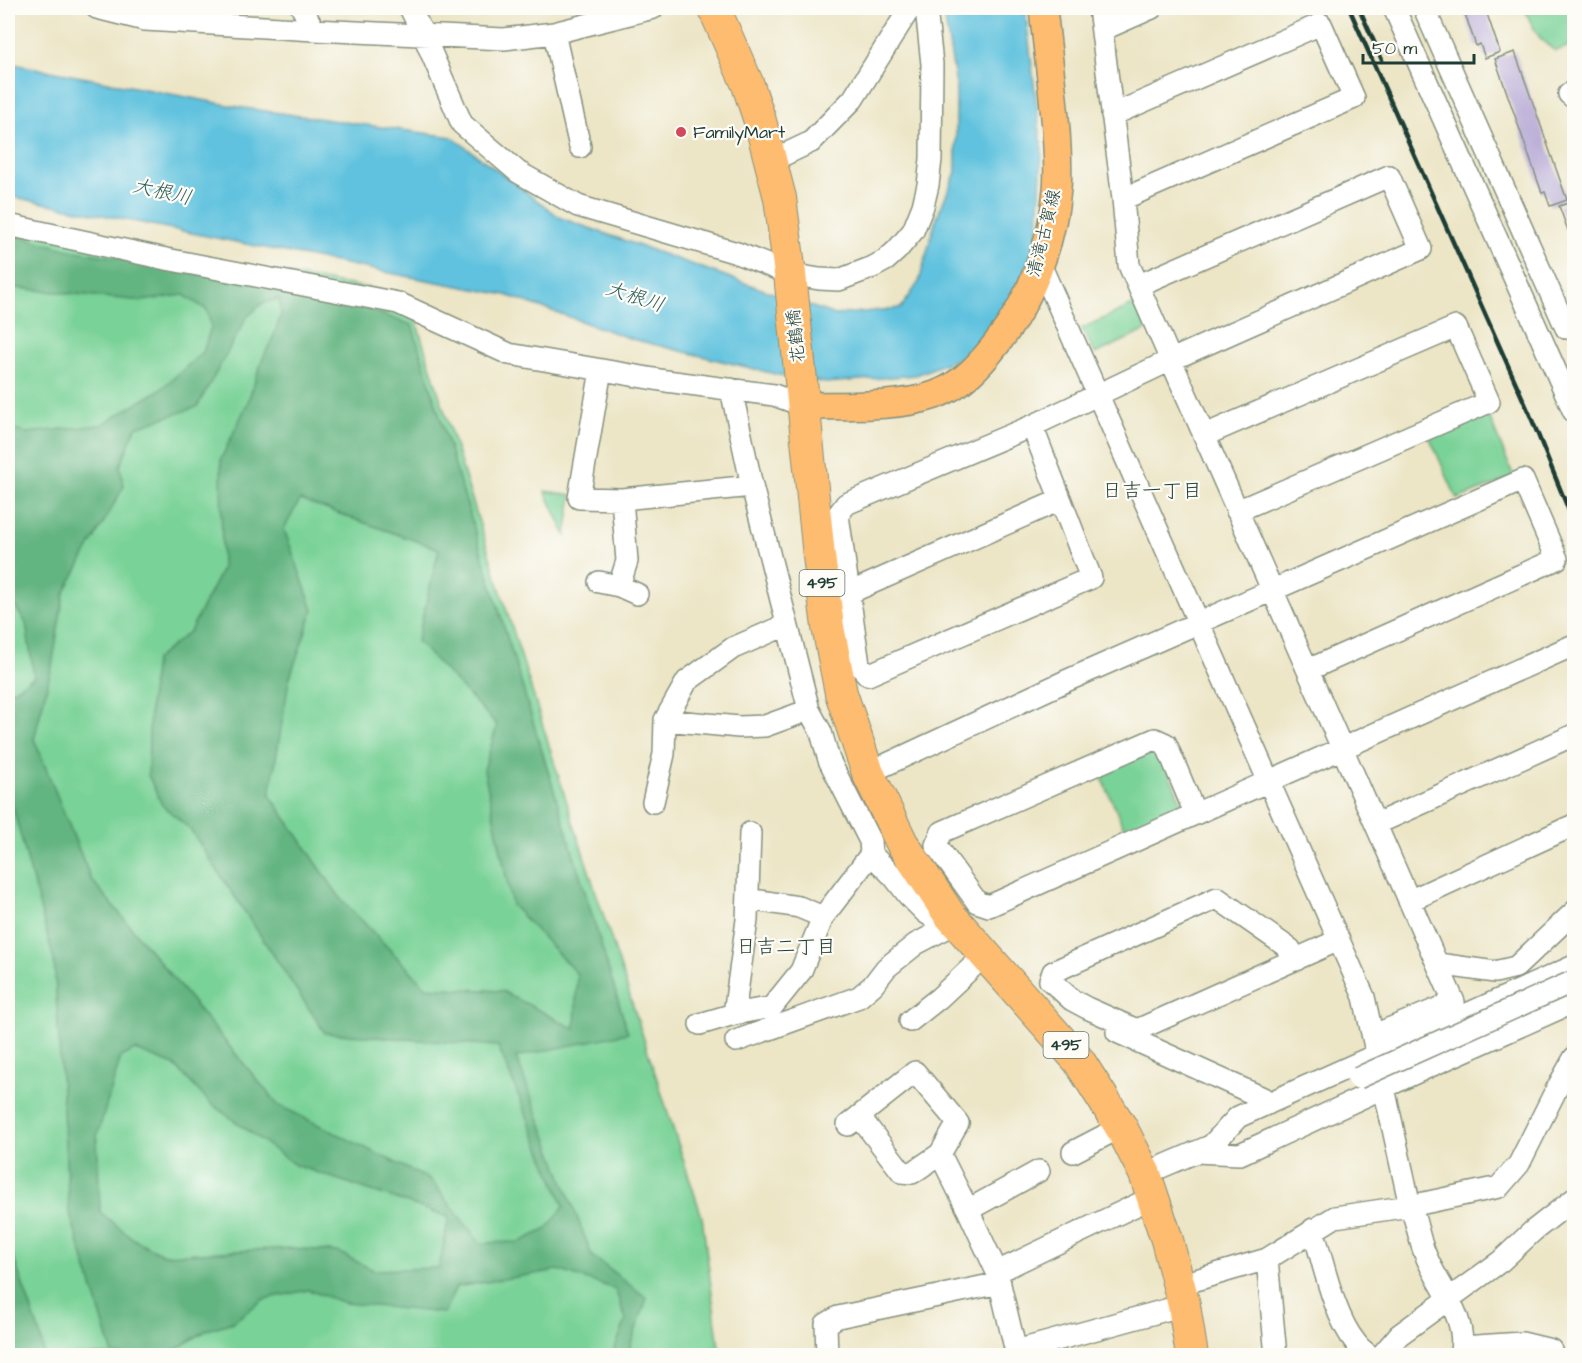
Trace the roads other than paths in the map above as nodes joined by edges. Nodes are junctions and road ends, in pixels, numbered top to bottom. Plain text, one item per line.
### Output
1 (97, 8) edge
2 (302, 8) edge
3 (410, 8) edge
4 (653, 8) edge
5 (714, 8) edge
6 (910, 8) edge
7 (926, 8) edge
8 (1043, 8) edge
9 (1099, 8) edge
10 (1152, 8) edge
11 (1394, 8) edge
12 (1424, 8) edge
13 (314, 30) junction
14 (1102, 30) junction
15 (554, 33) junction
16 (424, 36) junction
17 (1112, 115) junction
18 (580, 147) dead end
19 (771, 161) junction
20 (1123, 199) junction
21 (8, 225) edge
22 (1040, 264) junction
23 (791, 278) junction
24 (1138, 285) junction
25 (1570, 326) edge
26 (1542, 338) junction
27 (1171, 360) junction
28 (602, 370) junction
29 (731, 388) junction
30 (1098, 394) junction
31 (803, 397) junction
32 (1575, 412) edge
33 (1032, 426) junction
34 (1205, 435) junction
35 (752, 486) junction
36 (622, 499) junction
37 (1060, 500) junction
38 (1237, 511) junction
39 (618, 587) dead end
40 (1273, 591) junction
41 (849, 593) junction
42 (1201, 624) junction
43 (786, 625) junction
44 (1575, 645) edge
45 (1308, 670) junction
46 (809, 710) junction
47 (665, 720) junction
48 (1575, 735) edge
49 (1341, 749) junction
50 (829, 760) junction
51 (864, 760) junction
52 (1270, 782) junction
53 (653, 802) dead end
54 (1195, 813) junction
55 (1376, 824) junction
56 (1575, 825) edge
57 (750, 833) dead end
58 (871, 854) junction
59 (748, 899) junction
60 (1409, 901) junction
61 (1575, 912) edge
62 (823, 917) junction
63 (953, 918) junction
64 (1340, 940) junction
65 (985, 955) junction
66 (1296, 960) junction
67 (1438, 964) junction
68 (1575, 966) edge
69 (1575, 981) edge
70 (1575, 1002) edge
71 (734, 1014) junction
72 (1039, 1014) junction
73 (910, 1021) dead end
74 (700, 1024) dead end
75 (736, 1041) dead end
76 (1376, 1045) junction
77 (1575, 1058) edge
78 (1384, 1087) junction
79 (1268, 1104) junction
80 (1121, 1127) junction
81 (1203, 1149) junction
82 (1073, 1152) dead end
83 (940, 1154) junction
84 (1039, 1171) dead end
85 (1149, 1185) junction
86 (1575, 1199) edge
87 (1410, 1206) junction
88 (968, 1210) junction
89 (1313, 1229) junction
90 (1267, 1259) junction
91 (998, 1277) junction
92 (1182, 1295) junction
93 (1448, 1299) junction
94 (1551, 1350) dead end
95 (1461, 1351) edge
96 (1506, 1351) edge
97 (1017, 1353) edge
98 (827, 1356) edge
99 (1192, 1356) edge
100 (1276, 1356) edge
101 (1370, 1356) edge
102 (1381, 1356) edge

1 - 13 street
2 - 13 street
3 - 16 street
4 - 15 street
5 - 19 highway, 495
6 - 19 street
7 - 23 street
8 - 22 main road, 清滝古賀線
9 - 14 street
10 - 14 street
11 - 26 street
12 - 25 street
13 - 16 street
14 - 17 street
15 - 16 street
15 - 18 street
16 - 23 street
17 - 20 street
17 - 20 street
19 - 23 highway, 495
20 - 24 street
21 - 28 street
22 - 30 street
22 - 31 main road, 清滝古賀線
23 - 31 highway, 花鶴橋 / 495
24 - 27 street
24 - 27 street
25 - 26 street
26 - 32 street
27 - 30 street
27 - 34 street
28 - 29 street
28 - 36 street
29 - 31 street
29 - 35 street
30 - 33 street
30 - 42 street
31 - 51 highway, 495
33 - 37 street
33 - 41 street
34 - 38 street
34 - 38 street
35 - 36 street
35 - 43 street
36 - 39 street
37 - 41 street
37 - 41 street
38 - 40 street
40 - 42 street
40 - 45 street
40 - 45 street
42 - 51 street
42 - 52 street
43 - 46 street
43 - 47 street
44 - 49 street
45 - 49 street
46 - 47 street
46 - 50 street
47 - 53 street
48 - 55 street
49 - 52 street
49 - 55 street
50 - 51 street
50 - 58 street
51 - 63 highway, 495
52 - 54 street
52 - 64 street
54 - 54 street
55 - 60 street
56 - 60 street
57 - 59 street
58 - 62 street
58 - 63 street
59 - 62 street
59 - 71 street
60 - 67 street
61 - 67 street
62 - 71 street
63 - 65 highway, 495
63 - 75 street
64 - 66 street
64 - 76 street
65 - 72 highway, 495
65 - 73 street
66 - 66 street
67 - 76 street
68 - 76 street
69 - 81 street, bridge
70 - 78 street
71 - 74 street
72 - 79 street
72 - 80 highway, 495
76 - 78 street
76 - 79 street
77 - 87 street
78 - 81 street
78 - 87 street
79 - 81 street
80 - 82 street
80 - 85 highway, 495
81 - 85 street
83 - 83 street
83 - 88 street
84 - 88 street
85 - 91 street
85 - 92 highway, 495
86 - 93 street
87 - 89 street
87 - 93 street
88 - 91 street
89 - 90 street
89 - 101 street
90 - 92 street
90 - 100 street
91 - 97 street
91 - 98 street
92 - 97 street
92 - 99 highway, 495
93 - 95 street
93 - 102 street
94 - 96 street
95 - 96 street

